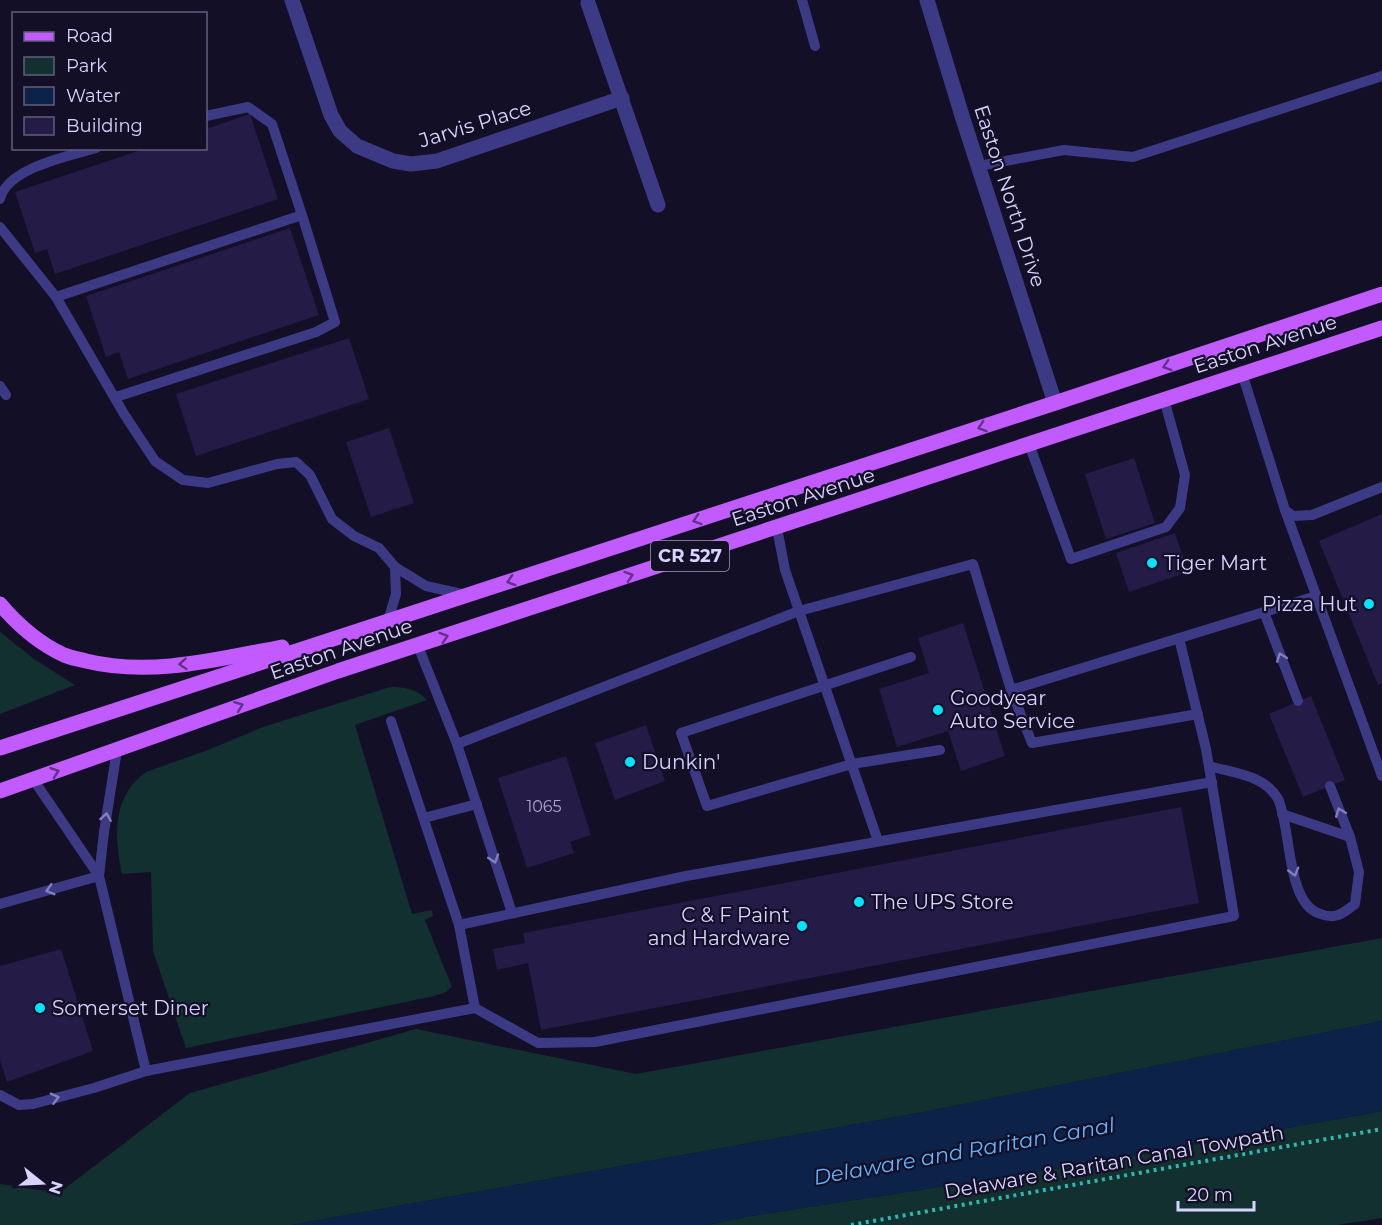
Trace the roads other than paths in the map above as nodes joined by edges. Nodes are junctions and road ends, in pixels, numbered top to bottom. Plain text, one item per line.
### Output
1 (292, 0) edge
2 (802, 0) edge
3 (927, 0) edge
4 (588, 3) dead end
5 (815, 46) dead end
6 (1382, 76) edge
7 (622, 98) junction
8 (207, 116) edge
9 (89, 150) edge
10 (979, 166) junction
11 (0, 199) edge
12 (658, 206) dead end
13 (302, 215) junction
14 (0, 227) edge
15 (1382, 294) edge
16 (56, 297) junction
17 (1382, 328) edge
18 (1242, 374) junction
19 (116, 397) junction
20 (1164, 399) junction
21 (1055, 403) junction
22 (1029, 444) junction
23 (1382, 488) edge
24 (1285, 510) junction
25 (777, 528) junction
26 (395, 567) junction
27 (466, 595) junction
28 (1316, 596) junction
29 (0, 604) edge
30 (799, 611) junction
31 (1263, 612) junction
32 (388, 621) junction
33 (344, 635) junction
34 (1179, 638) junction
35 (418, 646) junction
36 (911, 657) dead end
37 (825, 686) junction
38 (1011, 690) junction
39 (1298, 702) dead end
40 (1197, 714) junction
41 (391, 721) dead end
42 (457, 744) junction
43 (0, 748) edge
44 (117, 750) junction
45 (940, 750) dead end
46 (852, 764) junction
47 (1209, 766) junction
48 (1382, 776) edge
49 (33, 779) junction
50 (1212, 782) junction
51 (1330, 786) dead end
52 (0, 791) edge
53 (477, 804) junction
54 (1282, 814) junction
55 (424, 818) junction
56 (1350, 837) junction
57 (878, 841) junction
58 (99, 876) junction
59 (0, 904) edge
60 (512, 913) junction
61 (459, 925) junction
62 (476, 1008) junction
63 (146, 1071) junction
64 (0, 1095) edge

1 - 7 street, Jarvis Place
2 - 5 lane
3 - 10 street, Easton North Drive
4 - 7 street
6 - 10 lane
7 - 12 street
8 - 13 lane
9 - 11 lane
10 - 21 street, Easton North Drive
13 - 16 lane
13 - 19 lane
14 - 16 lane
15 -> 21 main road, Easton Avenue / CR 527
16 - 19 lane
17 - 18 main road, Easton Avenue / CR 527
18 - 20 main road, Easton Avenue / CR 527
18 - 24 lane
19 - 26 lane
20 - 22 main road, Easton Avenue / CR 527
20 - 22 lane
21 -> 27 main road, Easton Avenue / CR 527
22 - 25 main road, Easton Avenue / CR 527
23 - 24 lane
24 - 28 lane
25 - 30 lane
35 -> 25 main road, Easton Avenue / CR 527
26 - 27 lane
26 - 32 lane
27 - 32 main road, Easton Avenue / CR 527
28 - 31 lane
28 - 48 lane
33 -> 29 main road
30 - 37 lane
30 - 38 lane
30 - 42 lane
31 - 34 lane
39 -> 31 lane
32 - 33 main road, Easton Avenue / CR 527
33 - 43 main road, Easton Avenue / CR 527
34 - 38 lane
34 - 40 lane
35 - 42 lane
44 -> 35 main road, Easton Avenue / CR 527
36 - 37 lane
37 - 46 lane
37 - 46 lane
38 - 40 lane
40 - 47 lane
41 - 55 lane
42 - 53 lane
49 -> 44 main road, Easton Avenue / CR 527
58 -> 44 lane
45 - 46 lane
46 - 57 lane
47 - 50 lane
47 - 54 lane
49 - 52 main road, Easton Avenue / CR 527
49 - 58 lane
50 - 57 lane
50 - 62 lane
56 -> 51 lane
53 - 55 lane
53 -> 60 lane
54 - 56 lane
54 -> 56 lane
55 - 61 lane
57 - 60 lane
58 -> 59 lane
58 - 63 lane
60 - 61 lane
61 - 62 lane
62 - 63 lane
64 -> 63 lane

